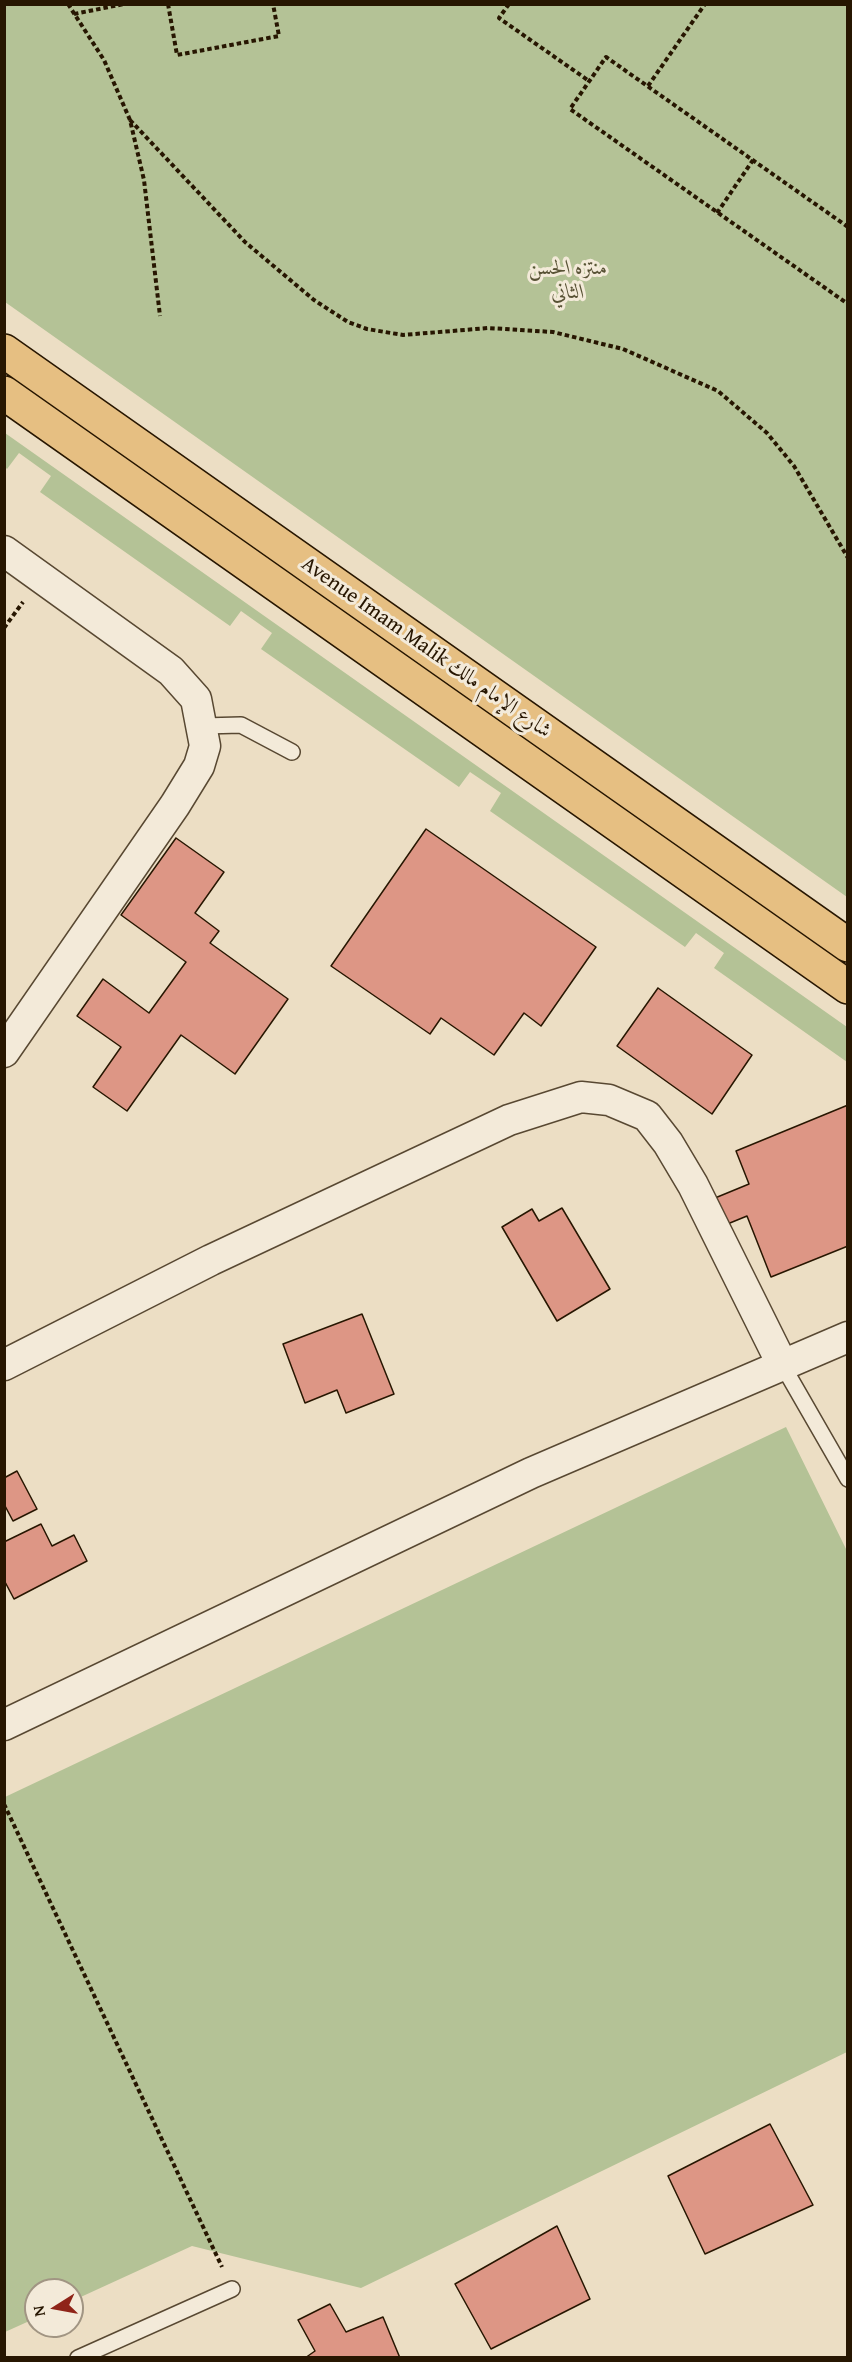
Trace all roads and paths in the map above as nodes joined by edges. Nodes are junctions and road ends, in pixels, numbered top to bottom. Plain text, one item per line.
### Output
1 (68, 4) edge
2 (124, 4) edge
3 (168, 4) edge
4 (273, 4) edge
5 (509, 4) edge
6 (705, 4) edge
7 (74, 14) junction
8 (589, 81) junction
9 (648, 86) junction
10 (130, 120) junction
11 (753, 160) junction
12 (717, 213) junction
13 (848, 227) edge
14 (848, 304) edge
15 (160, 316) dead end
16 (4, 351) edge
17 (4, 393) edge
18 (4, 551) edge
19 (848, 558) edge
20 (202, 726) junction
21 (292, 752) dead end
22 (848, 945) edge
23 (848, 987) edge
24 (7, 1042) edge
25 (848, 1337) edge
26 (4, 1365) edge
27 (783, 1366) junction
28 (848, 1479) edge
29 (4, 1725) edge
30 (4, 1803) edge
31 (232, 2289) joint
32 (78, 2358) edge

1 - 7 path
2 - 7 path
3 - 4 path
5 - 8 path
6 - 9 path
7 - 10 path
8 - 9 path
8 - 12 path
9 - 11 path
10 - 15 path
10 - 19 path
11 - 12 path
11 - 13 path
12 - 14 path
16 - 22 main road, Avenue Imam Malik شارع الإمام مالك
17 - 23 main road, Avenue Imam Malik شارع الإمام مالك
18 - 20 street
20 - 21 lane
20 - 24 street
25 - 27 street
26 - 27 street
27 - 28 lane
27 - 29 street
30 - 31 path
31 - 32 lane

